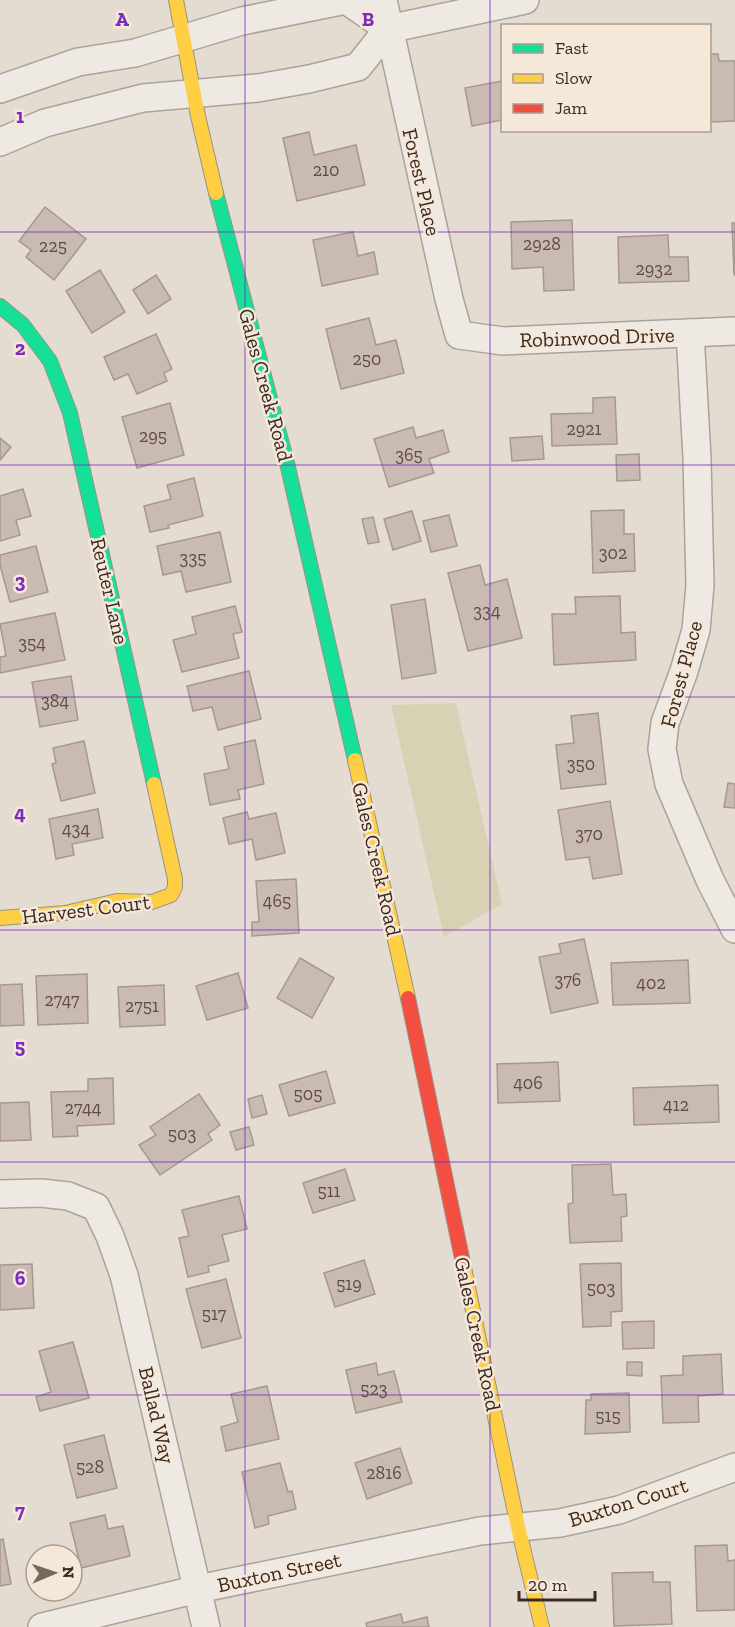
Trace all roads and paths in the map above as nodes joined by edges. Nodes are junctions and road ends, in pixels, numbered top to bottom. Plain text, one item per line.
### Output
1 (176, 0) edge
2 (383, 0) edge
3 (525, 0) edge
4 (388, 29) junction
5 (183, 38) junction
6 (0, 89) edge
7 (195, 94) junction
8 (0, 142) edge
9 (0, 306) edge
10 (735, 331) edge
11 (690, 333) junction
12 (459, 335) joint
13 (171, 895) joint
14 (0, 918) edge
15 (735, 928) edge
16 (0, 1194) edge
17 (735, 1467) edge
18 (518, 1527) junction
19 (198, 1589) junction
20 (42, 1627) edge
21 (206, 1627) edge
22 (542, 1627) edge

1 - 5 main road, Gales Creek Road
2 - 4 street, Forest Place
3 - 4 street
4 - 5 street
4 - 7 street
4 - 12 street, Forest Place
5 - 6 street
5 - 7 main road, Gales Creek Road
7 - 8 street
7 - 18 main road, Gales Creek Road
9 - 13 main road, Reuter Lane
10 - 11 street, Robinwood Drive
11 - 12 street, Robinwood Drive
11 - 15 street, Forest Place
13 - 14 main road, Harvest Court
16 - 19 street, Ballad Way
17 - 18 street, Buxton Court
18 - 19 street, Buxton Street
18 - 22 main road, Gales Creek Road
19 - 20 street, Buxton Street
19 - 21 street, Ballad Way

